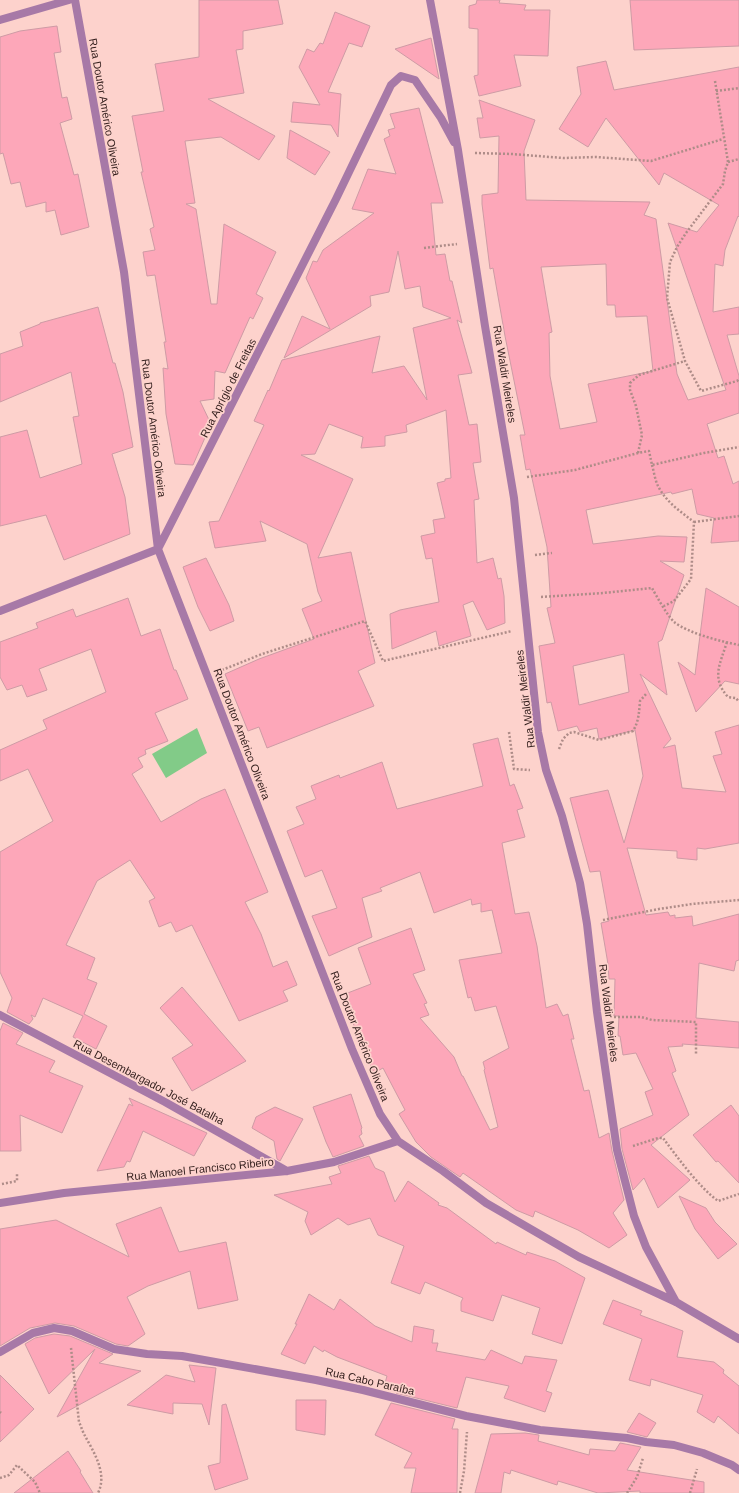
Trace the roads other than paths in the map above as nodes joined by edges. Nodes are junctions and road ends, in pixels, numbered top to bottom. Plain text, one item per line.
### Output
1 (69, 0) edge
2 (75, 0) edge
3 (430, 0) edge
4 (0, 20) edge
5 (391, 85) joint
6 (458, 150) junction
7 (158, 549) junction
8 (0, 610) edge
9 (0, 1015) edge
10 (398, 1141) junction
11 (287, 1171) junction
12 (0, 1203) edge
13 (676, 1302) junction
14 (739, 1339) edge
15 (0, 1352) edge
16 (739, 1470) edge

1 - 4 street
2 - 7 street, Rua Doutor Américo Oliveira
3 - 6 street, Rua Waldir Meireles
5 - 6 street, Rua Waldir Meireles
5 - 7 street, Rua Aprígio de Freitas
6 - 13 street, Rua Waldir Meireles
7 - 8 street
7 - 10 street, Rua Doutor Américo Oliveira
9 - 11 street, Rua Desembargador José Batalha
10 - 11 street, Rua Manoel Francisco Ribeiro
10 - 13 street, Rua Doutor Américo Oliveira
11 - 12 street, Rua Manoel Francisco Ribeiro
13 - 14 street, Rua Doutor Américo Oliveira
15 - 16 street, Rua Cabo Paraíba

